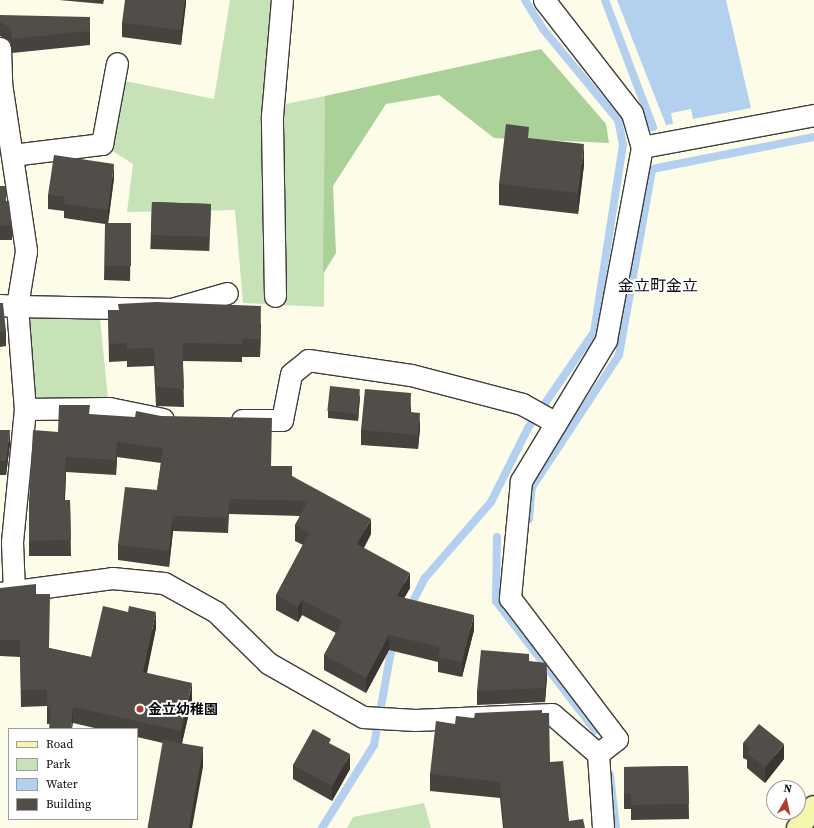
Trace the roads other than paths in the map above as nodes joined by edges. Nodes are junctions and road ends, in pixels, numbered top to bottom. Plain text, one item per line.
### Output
1 (282, 0) edge
2 (544, 0) edge
3 (0, 48) edge
4 (117, 63) dead end
5 (814, 115) edge
6 (642, 147) junction
7 (12, 155) junction
8 (227, 293) dead end
9 (275, 296) dead end
10 (8, 305) edge
11 (25, 409) junction
12 (184, 419) edge
13 (222, 419) edge
14 (556, 423) junction
15 (7, 592) edge
16 (598, 754) junction
17 (814, 807) edge
18 (603, 828) edge
19 (798, 828) edge

1 - 9 street
2 - 6 street
3 - 7 street
4 - 7 street
5 - 6 street
6 - 14 street
7 - 10 street
8 - 10 street
10 - 11 street
11 - 12 street
11 - 15 street
13 - 14 street
14 - 16 street
15 - 16 street
16 - 18 street
17 - 19 street

